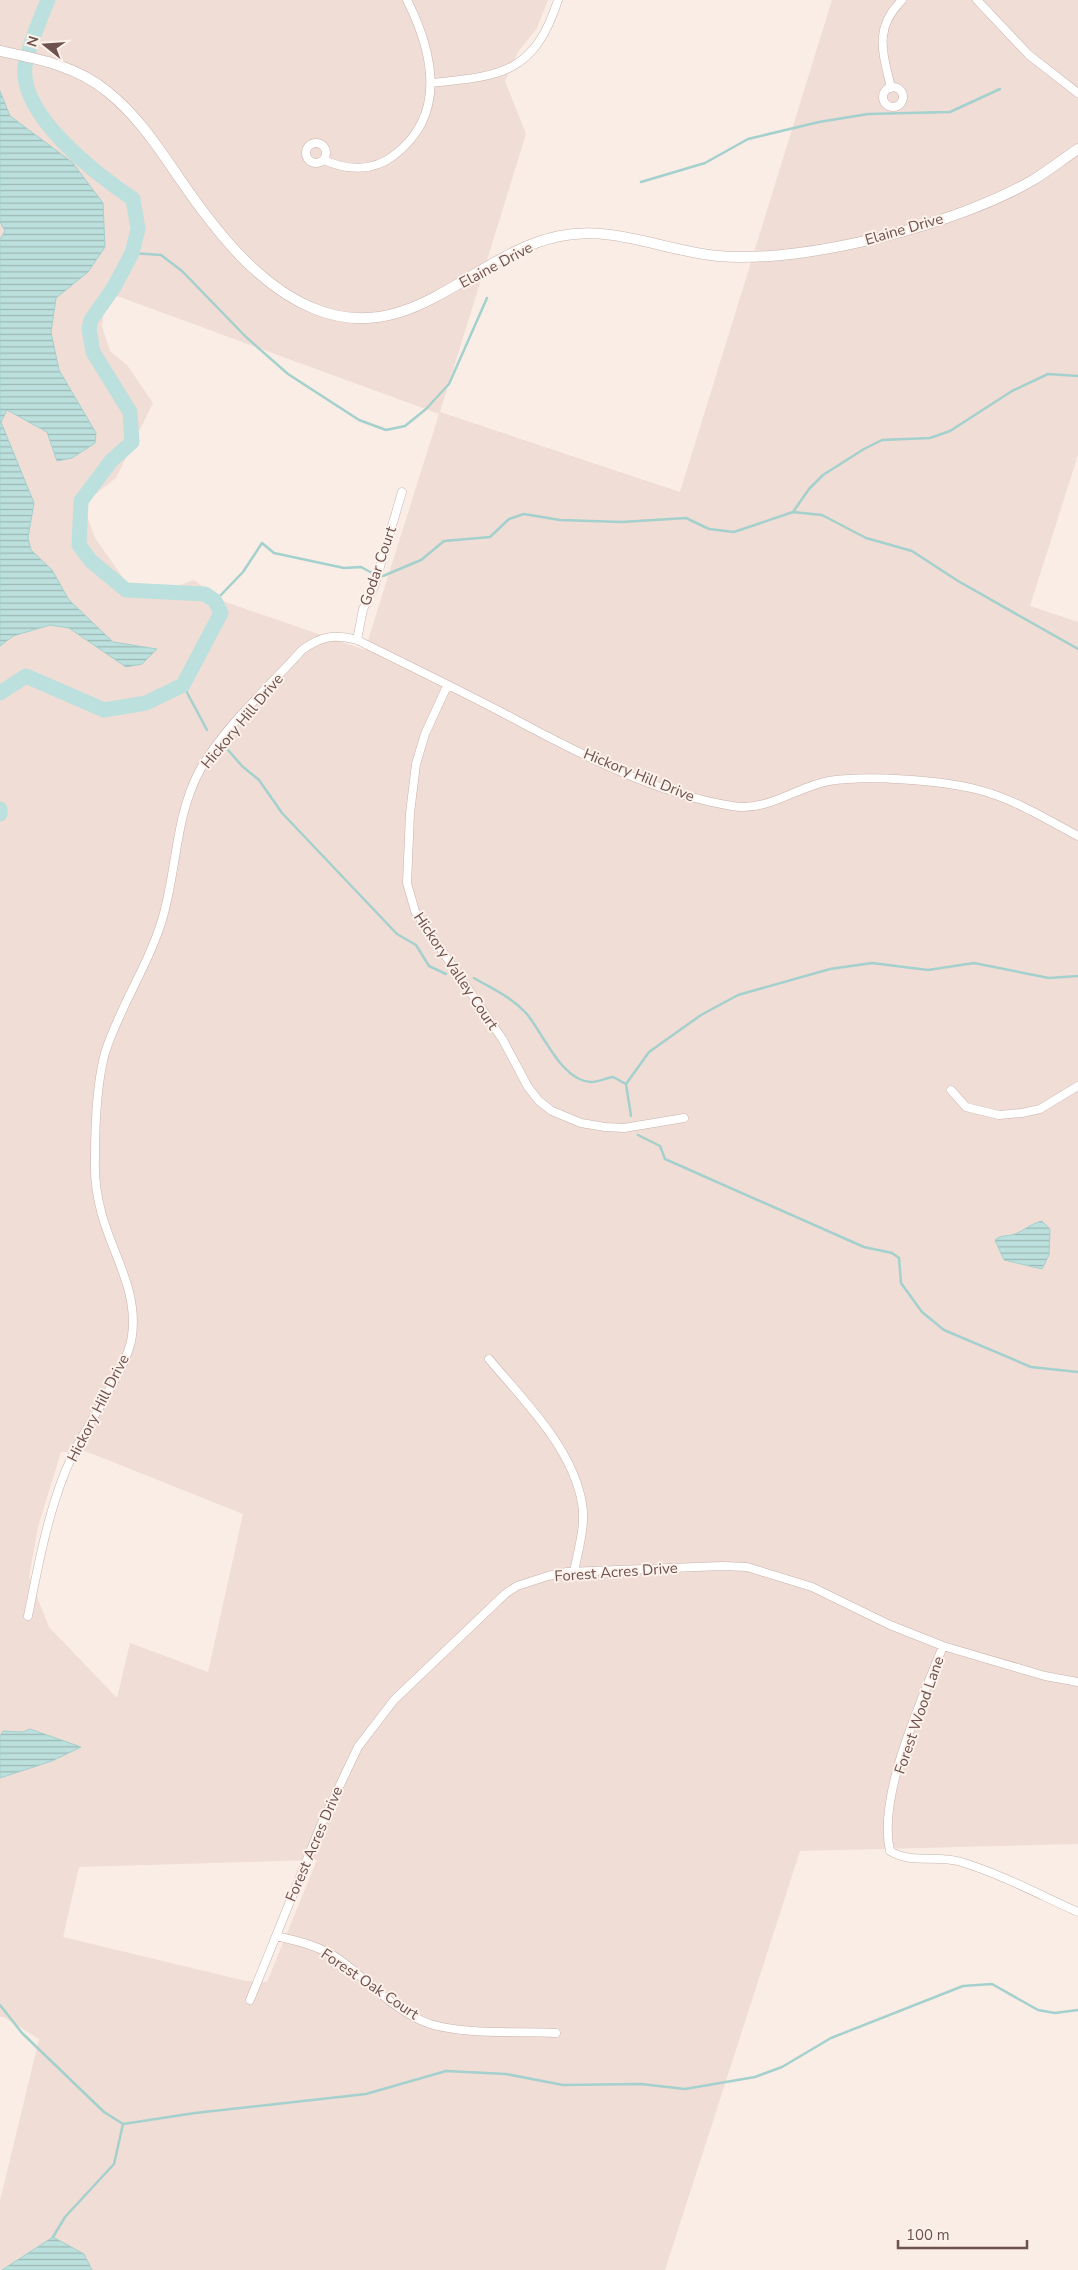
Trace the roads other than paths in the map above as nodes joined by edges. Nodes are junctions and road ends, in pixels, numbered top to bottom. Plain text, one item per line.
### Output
1 (408, 0) edge
2 (558, 0) edge
3 (902, 0) edge
4 (977, 0) edge
5 (0, 51) edge
6 (431, 83) junction
7 (891, 88) dead end
8 (1078, 93) edge
9 (1078, 149) edge
10 (324, 160) dead end
11 (402, 492) dead end
12 (357, 640) junction
13 (447, 686) junction
14 (1078, 836) edge
15 (1078, 1086) edge
16 (951, 1090) dead end
17 (684, 1118) dead end
18 (489, 1359) dead end
19 (574, 1572) junction
20 (28, 1616) dead end
21 (943, 1646) junction
22 (1078, 1682) edge
23 (1078, 1912) edge
24 (276, 1936) junction
25 (250, 2000) dead end
26 (556, 2033) dead end

1 - 6 street
2 - 6 street
3 - 7 street
4 - 8 street
5 - 9 street, Elaine Drive
6 - 10 street
11 - 12 street, Godar Court
12 - 13 street, Hickory Hill Drive
12 - 20 street, Hickory Hill Drive
13 - 14 street, Hickory Hill Drive
13 - 17 street, Hickory Valley Court
15 - 16 street
18 - 19 street
19 - 21 street, Forest Acres Drive
19 - 24 street, Forest Acres Drive
21 - 22 street, Forest Acres Drive
21 - 23 street, Forest Wood Lane
24 - 25 street, Forest Acres Drive
24 - 26 street, Forest Oak Court

